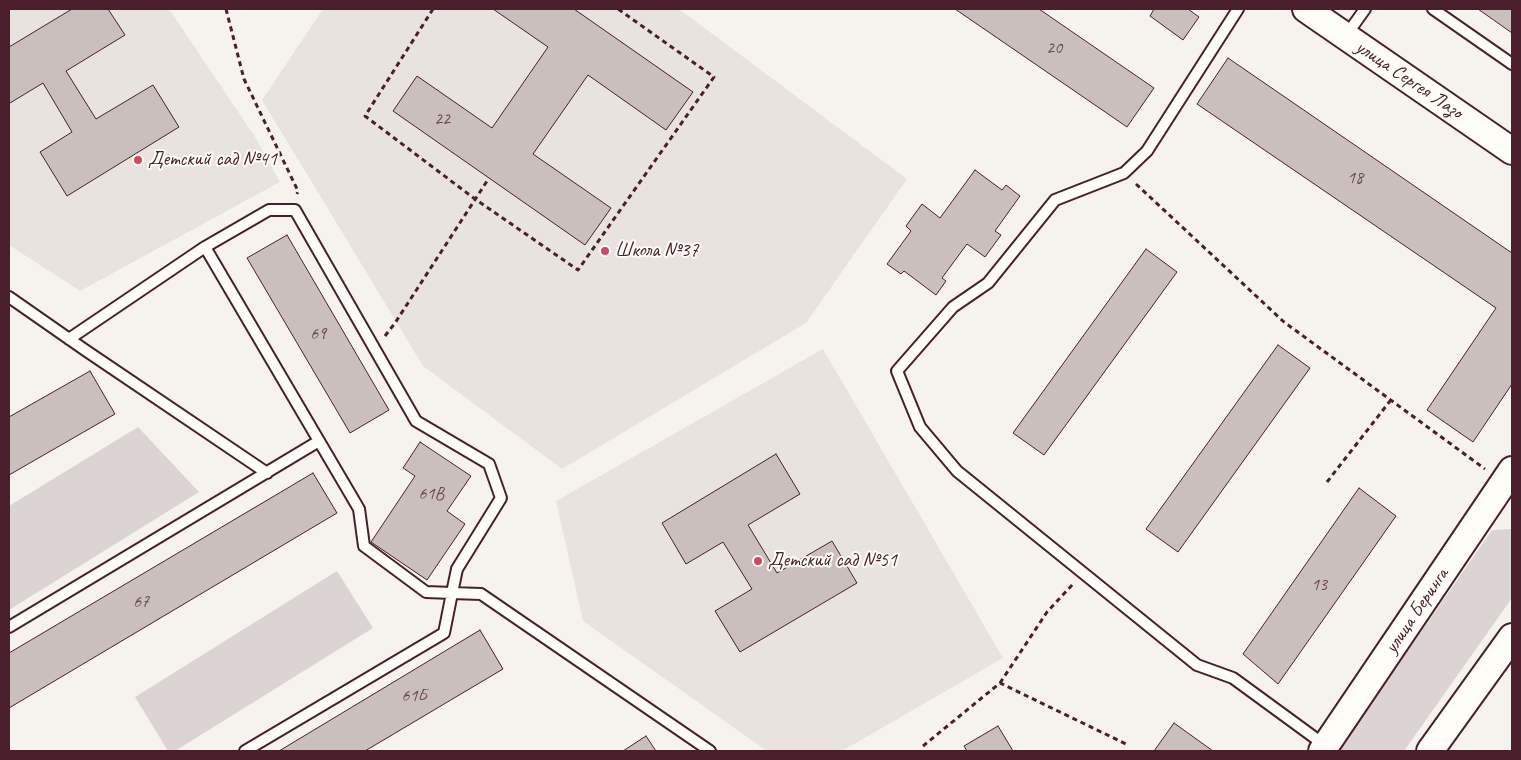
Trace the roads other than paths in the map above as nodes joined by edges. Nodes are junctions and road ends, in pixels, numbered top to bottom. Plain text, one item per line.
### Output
1 (1238, 9) edge
2 (1306, 9) edge
3 (1364, 9) edge
4 (1433, 9) edge
5 (1345, 36) junction
6 (1512, 64) edge
7 (1512, 151) edge
8 (205, 247) junction
9 (9, 297) edge
10 (69, 339) junction
11 (319, 441) junction
12 (267, 473) junction
13 (1509, 481) edge
14 (452, 593) junction
15 (9, 627) edge
16 (1512, 637) edge
17 (1324, 748) edge
18 (245, 751) edge
19 (710, 751) edge
20 (1430, 751) edge

1 - 17 lane
2 - 5 street, улица Сергея Лазо
3 - 5 lane
4 - 6 lane
5 - 7 street, улица Сергея Лазо
8 - 10 lane
8 - 11 lane
8 - 14 lane
9 - 10 lane
10 - 12 lane
11 - 12 lane
11 - 14 lane
12 - 15 lane
13 - 17 street, улица Беринга
14 - 18 lane
14 - 19 lane
16 - 20 street

